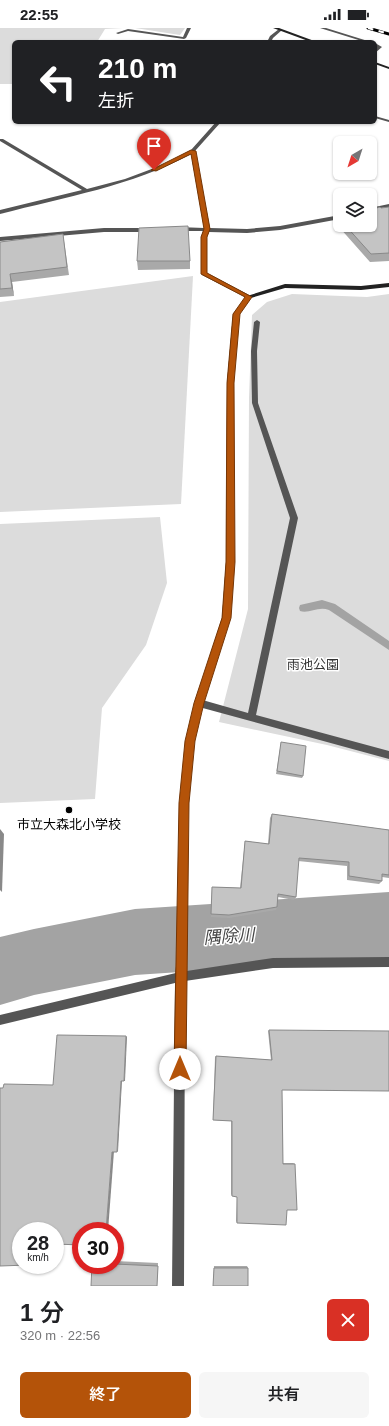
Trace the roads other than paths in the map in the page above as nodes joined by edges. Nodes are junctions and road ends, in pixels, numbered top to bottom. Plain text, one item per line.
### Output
1 (189, 28) edge
2 (275, 28) edge
3 (322, 28) edge
4 (280, 30) junction
5 (118, 34) dead end
6 (269, 40) edge
7 (309, 40) edge
8 (362, 40) edge
9 (377, 64) edge
10 (389, 68) edge
11 (377, 118) edge
12 (389, 121) edge
13 (217, 124) edge
14 (1, 140) dead end
15 (193, 151) junction
16 (86, 190) junction
17 (0, 206) edge
18 (389, 206) edge
19 (377, 209) edge
20 (6, 210) junction
21 (0, 212) edge
22 (333, 218) edge
23 (207, 229) junction
24 (160, 230) edge
25 (168, 230) edge
26 (0, 238) edge
27 (389, 285) edge
28 (249, 297) junction
29 (257, 322) dead end
30 (199, 703) junction
31 (251, 718) junction
32 (389, 755) edge
33 (389, 962) edge
34 (180, 977) junction
35 (0, 1020) edge
36 (178, 1286) edge

1 - 5 street
2 - 4 street
3 - 8 street
4 - 6 street
4 - 7 street
9 - 10 street
11 - 12 street
13 - 15 street
14 - 16 street
15 - 16 street
15 - 23 street
16 - 20 street
17 - 20 street
18 - 19 street
20 - 21 street
22 - 23 street
23 - 25 street
23 - 28 street
24 - 26 street
27 - 28 street
28 - 30 street
29 - 31 street
30 - 31 street
30 - 34 street
31 - 32 street
33 - 34 street
34 - 35 street
34 - 36 street

